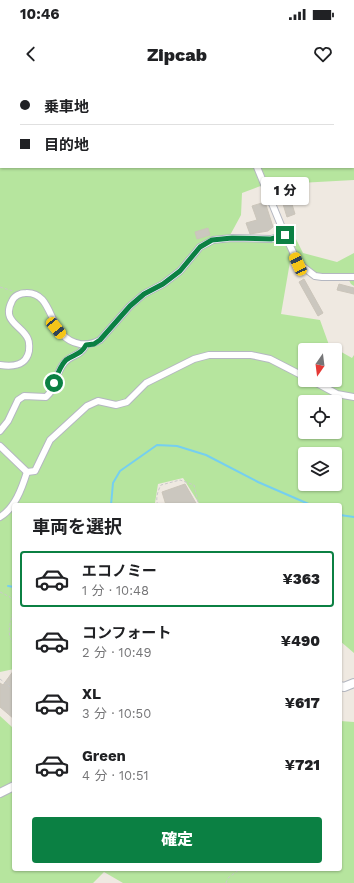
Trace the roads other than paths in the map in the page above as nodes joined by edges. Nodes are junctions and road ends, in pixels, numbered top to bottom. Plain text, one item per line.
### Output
1 (257, 168) edge
2 (285, 235) junction
3 (354, 276) edge
4 (86, 345) junction
5 (0, 365) edge
6 (298, 373) edge
7 (324, 387) edge
8 (354, 397) edge
9 (0, 431) edge
10 (0, 446) edge
11 (28, 472) junction
12 (13, 503) edge
13 (12, 504) edge
14 (0, 517) edge
15 (354, 683) edge
16 (342, 686) edge
17 (12, 787) edge
18 (0, 793) edge

1 - 2 street
2 - 3 street
2 - 4 street
4 - 5 street
4 - 9 street
6 - 11 street
7 - 8 street
10 - 11 street
11 - 12 street
13 - 14 street
15 - 16 street
17 - 18 street

